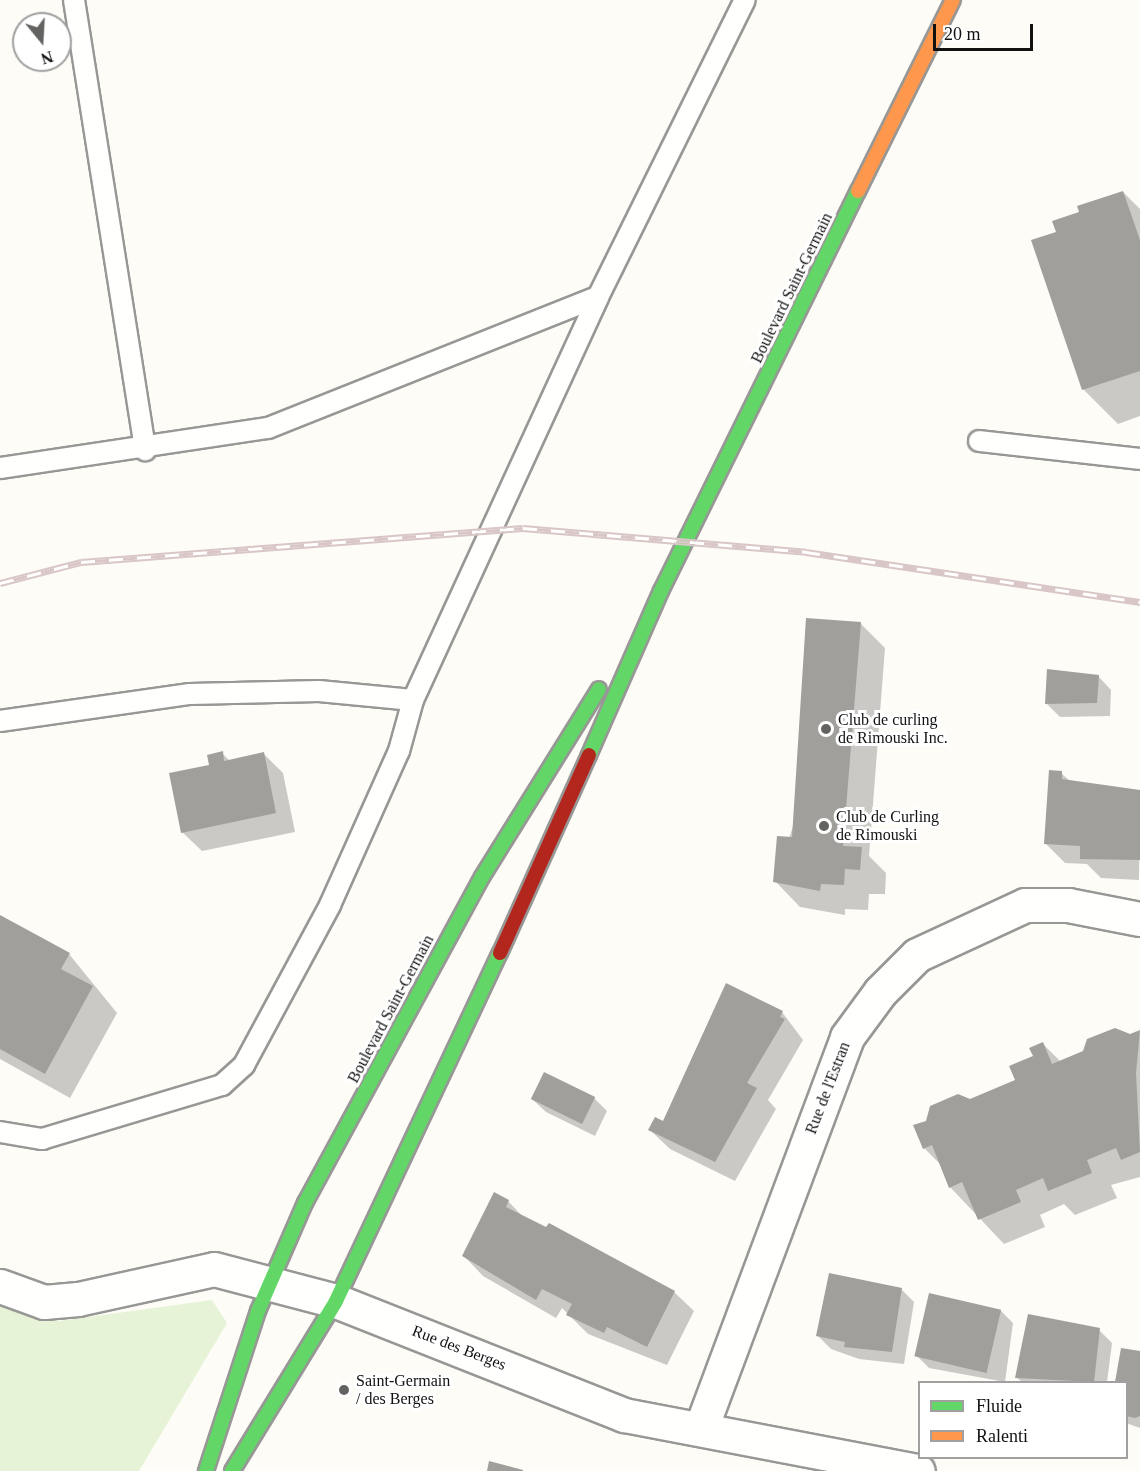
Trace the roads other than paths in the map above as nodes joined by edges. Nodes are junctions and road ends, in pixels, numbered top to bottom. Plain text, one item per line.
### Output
1 (74, 0) edge
2 (745, 0) edge
3 (953, 0) edge
4 (598, 297) junction
5 (979, 441) dead end
6 (144, 450) junction
7 (1140, 459) edge
8 (0, 468) edge
9 (661, 591) junction
10 (413, 700) junction
11 (0, 720) edge
12 (1140, 919) edge
13 (0, 1132) edge
14 (270, 1281) junction
15 (0, 1286) edge
16 (336, 1301) junction
17 (701, 1428) junction
18 (206, 1471) edge
19 (232, 1471) edge
20 (918, 1471) edge

1 - 6 lane
2 - 4 lane
3 - 9 main road, Boulevard Saint-Germain
4 - 6 lane
4 - 10 lane
5 - 7 lane
6 - 8 lane
9 - 14 main road, Boulevard Saint-Germain
9 - 16 main road, Boulevard Saint-Germain
10 - 11 lane
10 - 13 lane
12 - 17 street, Rue de l'Estran
14 - 15 street, Rue des Berges
14 - 16 street, Rue des Berges
14 - 18 main road, Boulevard Saint-Germain
16 - 17 street, Rue des Berges
16 - 19 main road, Boulevard Saint-Germain
17 - 20 street, Rue des Berges

